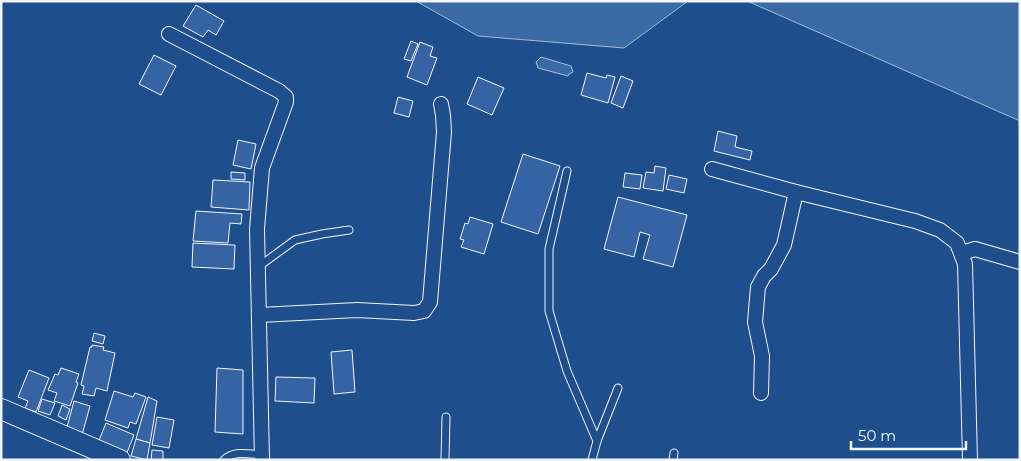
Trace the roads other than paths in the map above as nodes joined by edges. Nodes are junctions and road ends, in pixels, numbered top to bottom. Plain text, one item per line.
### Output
1 (169, 34) dead end
2 (441, 104) dead end
3 (712, 169) dead end
4 (567, 171) dead end
5 (796, 192) junction
6 (349, 230) dead end
7 (962, 253) junction
8 (1020, 262) edge
9 (258, 267) junction
10 (260, 315) junction
11 (618, 388) dead end
12 (761, 394) dead end
13 (1, 409) edge
14 (446, 417) dead end
15 (597, 440) junction
16 (262, 457) edge
17 (120, 460) edge
18 (224, 460) edge
19 (445, 460) edge
20 (592, 460) edge
21 (970, 460) edge

1 - 9 street
2 - 10 street
3 - 5 street
4 - 15 lane
5 - 7 street
5 - 12 street
6 - 9 lane
7 - 8 street
7 - 21 street
9 - 10 street
10 - 16 street
11 - 15 lane
13 - 17 street
14 - 19 lane
15 - 20 lane
16 - 18 lane

